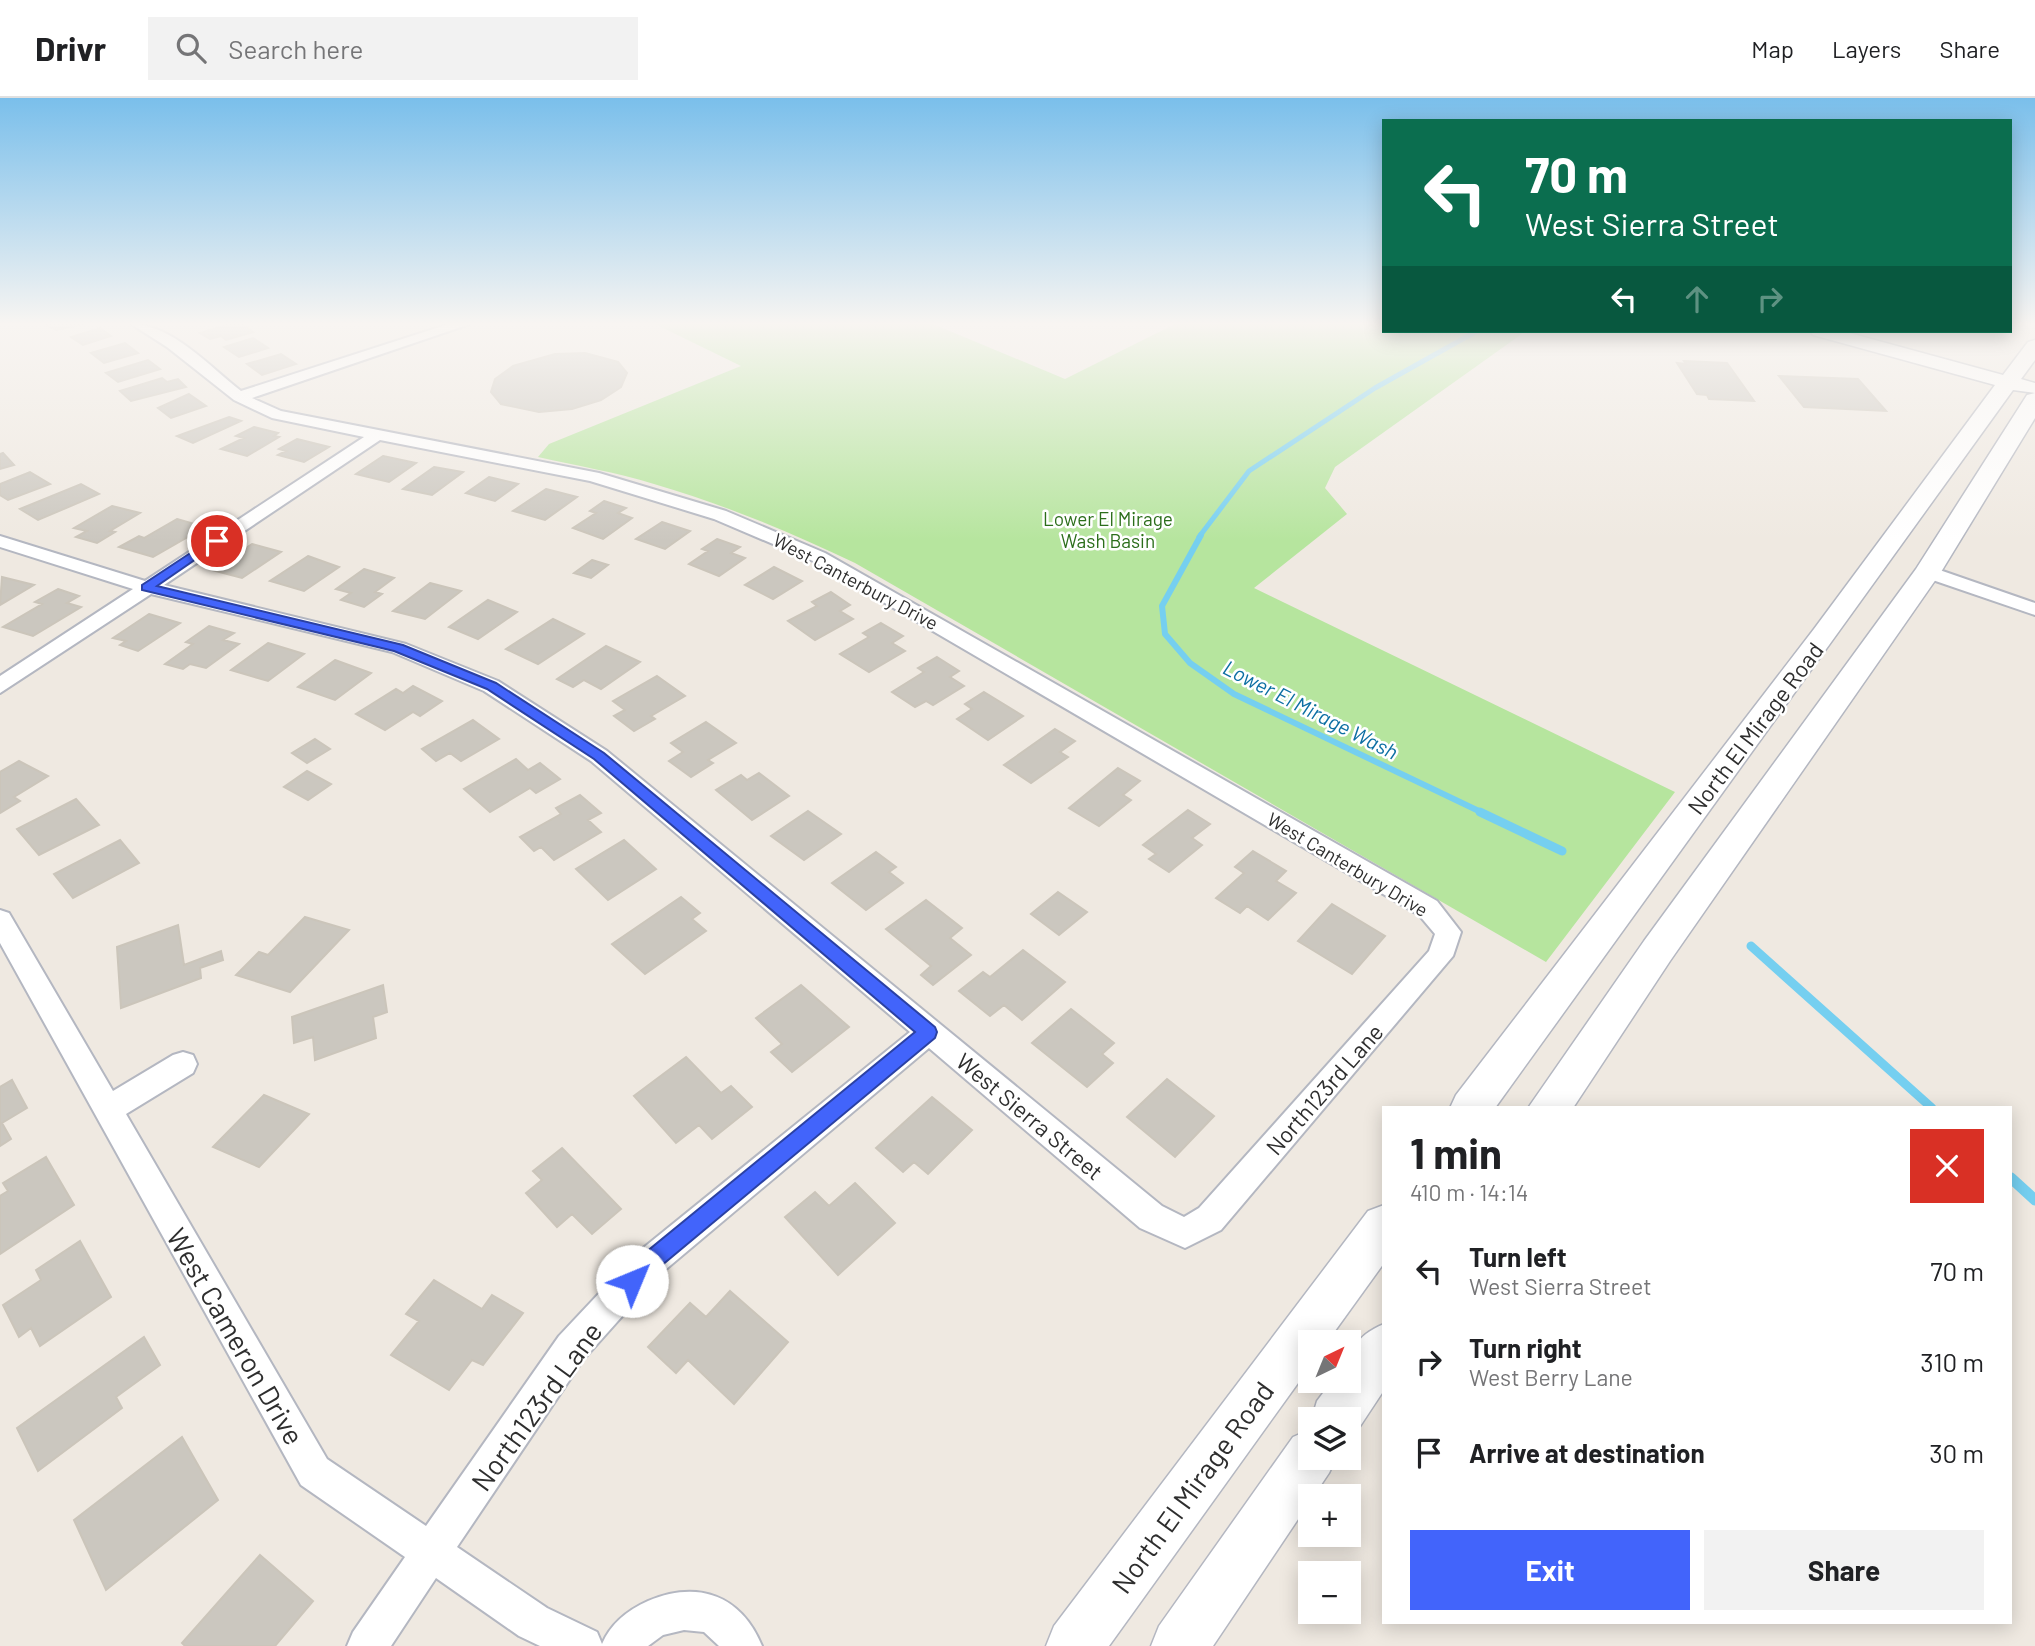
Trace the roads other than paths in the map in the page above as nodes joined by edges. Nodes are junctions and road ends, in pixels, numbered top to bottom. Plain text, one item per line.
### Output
1 (1999, 396) edge
2 (240, 397) edge
3 (2035, 400) edge
4 (374, 436) junction
5 (0, 541) edge
6 (1928, 572) junction
7 (147, 587) junction
8 (2035, 609) edge
9 (0, 686) edge
10 (0, 920) edge
11 (1448, 932) joint
12 (928, 1032) junction
13 (183, 1064) dead end
14 (1472, 1106) edge
15 (1550, 1106) edge
16 (107, 1111) junction
17 (1382, 1229) edge
18 (1185, 1233) joint
19 (1382, 1351) edge
20 (1343, 1407) edge
21 (1301, 1470) edge
22 (432, 1554) junction
23 (368, 1646) edge
24 (583, 1646) edge
25 (621, 1646) edge
26 (742, 1646) edge
27 (1074, 1646) edge
28 (1179, 1646) edge

1 - 14 main road, North El Mirage Road
2 - 4 street, West Canterbury Drive
3 - 6 main road, North El Mirage Road
4 - 7 street
4 - 11 street, West Canterbury Drive
5 - 7 street, West Sierra Street
6 - 8 street
6 - 15 main road, North El Mirage Road
7 - 9 street
7 - 12 street, West Sierra Street
10 - 16 street, West Cameron Drive
11 - 18 street, North123rd Lane
12 - 18 street, West Sierra Street
12 - 22 street, North123rd Lane
13 - 16 street
16 - 22 street, West Cameron Drive
17 - 27 main road, North El Mirage Road
19 - 20 main road
21 - 28 main road
22 - 23 street, North123rd Lane
22 - 24 street, West Cameron Drive
25 - 26 street

